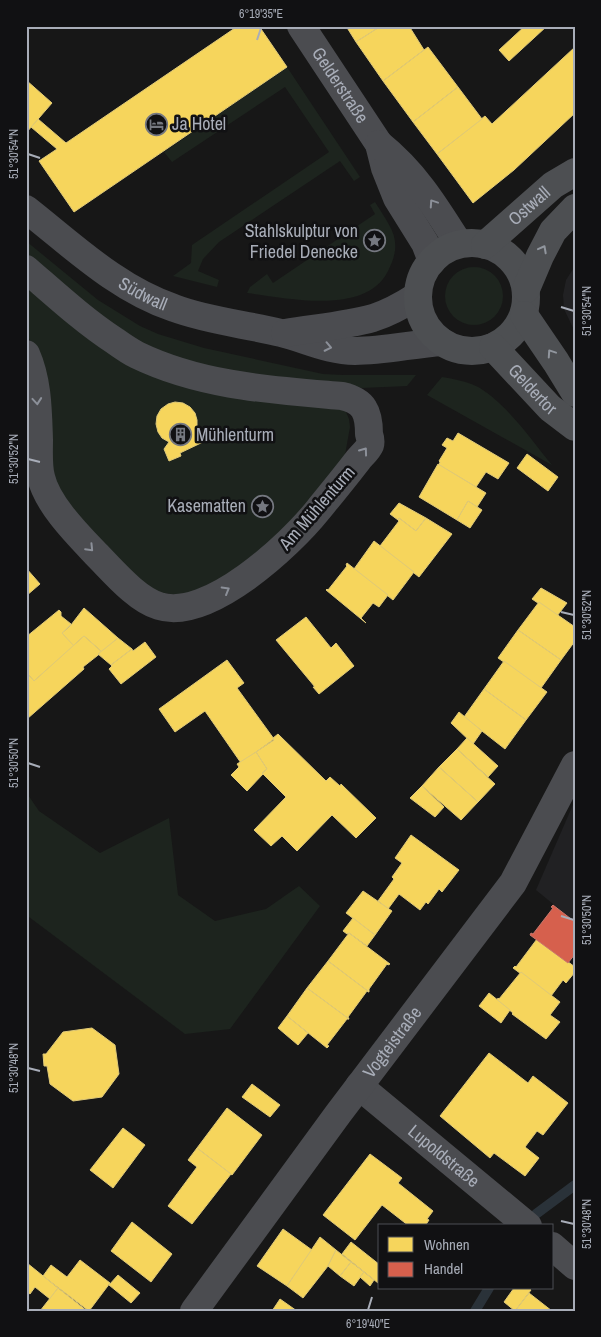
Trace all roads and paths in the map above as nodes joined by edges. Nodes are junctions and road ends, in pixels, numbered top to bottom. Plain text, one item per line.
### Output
1 (301, 26) edge
2 (379, 144) junction
3 (575, 172) edge
4 (26, 209) edge
5 (573, 214) edge
6 (472, 244) junction
7 (432, 261) junction
8 (26, 269) edge
9 (418, 296) junction
10 (525, 302) junction
11 (281, 333) junction
12 (442, 342) junction
13 (493, 347) junction
14 (26, 354) edge
15 (575, 393) edge
16 (575, 427) edge
17 (33, 465) edge
18 (575, 765) edge
19 (360, 1086) junction
20 (526, 1224) edge
21 (554, 1248) edge
22 (575, 1266) edge
23 (194, 1311) edge

1 - 2 street, Gelderstraße
6 -> 2 street, Gelderstraße
2 - 7 street, Gelderstraße
3 - 6 main road, Ostwall
4 - 11 street, Südwall
10 -> 5 main road, Ostwall
6 - 7 main road
6 - 10 main road
7 - 9 main road
17 -> 8 street, Am Mühlenturm
9 - 11 street, Südwall
9 - 12 main road
10 - 13 main road
15 -> 10 main road, Geldertor
11 -> 12 street, Südwall
12 - 13 main road
13 - 16 main road, Geldertor
14 -> 17 street, Am Mühlenturm
18 - 19 street, Vogteistraße
19 - 20 street, Lupoldstraße
19 - 23 street, Vogteistraße
21 - 22 street

